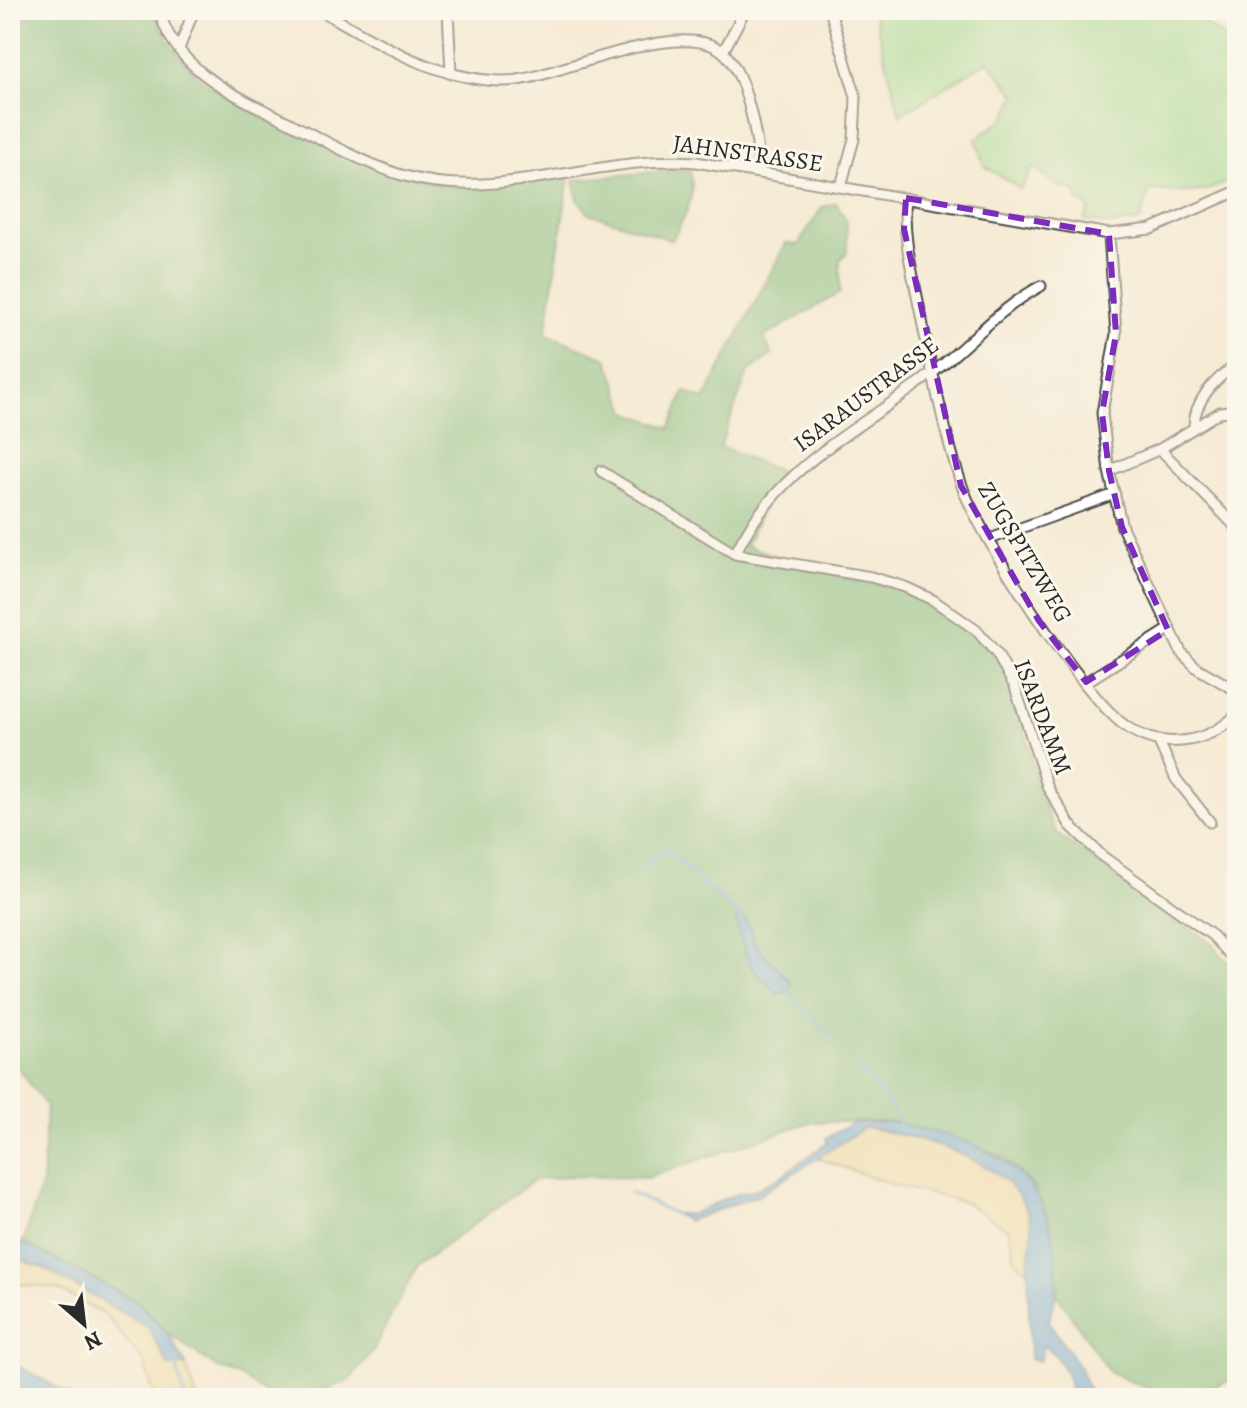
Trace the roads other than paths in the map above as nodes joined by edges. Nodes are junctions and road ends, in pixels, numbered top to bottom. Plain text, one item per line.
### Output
1 (159, 10) edge
2 (194, 10) edge
3 (320, 10) edge
4 (448, 10) edge
5 (745, 10) edge
6 (830, 10) edge
7 (179, 49) junction
8 (723, 52) junction
9 (451, 73) junction
10 (760, 172) junction
11 (841, 186) junction
12 (1237, 191) edge
13 (906, 198) junction
14 (1109, 234) junction
15 (1041, 286) dead end
16 (1237, 365) edge
17 (933, 373) junction
18 (1237, 410) edge
19 (1194, 428) junction
20 (1160, 449) junction
21 (601, 471) dead end
22 (1109, 471) junction
23 (1115, 494) junction
24 (1237, 528) edge
25 (990, 539) junction
26 (735, 554) junction
27 (1168, 630) junction
28 (1086, 682) junction
29 (1237, 691) edge
30 (1237, 714) edge
31 (1159, 742) junction
32 (1210, 822) dead end
33 (1237, 963) edge

1 - 7 street, JAHNSTRASSE
2 - 7 street
3 - 9 street
4 - 9 street
5 - 8 street
6 - 11 street
7 - 10 street, JAHNSTRASSE
8 - 9 street
8 - 10 street
10 - 11 street, JAHNSTRASSE
11 - 13 street, JAHNSTRASSE
12 - 14 street, JAHNSTRASSE
13 - 14 street, JAHNSTRASSE
13 - 17 street, ZUGSPITZWEG
14 - 22 street
15 - 17 street, ISARAUSTRASSE
16 - 19 street
17 - 25 street, ZUGSPITZWEG
17 - 26 street, ISARAUSTRASSE
18 - 19 street
19 - 20 street
20 - 22 street
20 - 24 street
21 - 26 street, ISARDAMM
22 - 23 street
23 - 25 street
23 - 27 street
25 - 28 street, ZUGSPITZWEG
26 - 33 street, ISARDAMM
27 - 28 street
27 - 29 street
28 - 31 street, ZUGSPITZWEG
30 - 31 street
31 - 32 street

